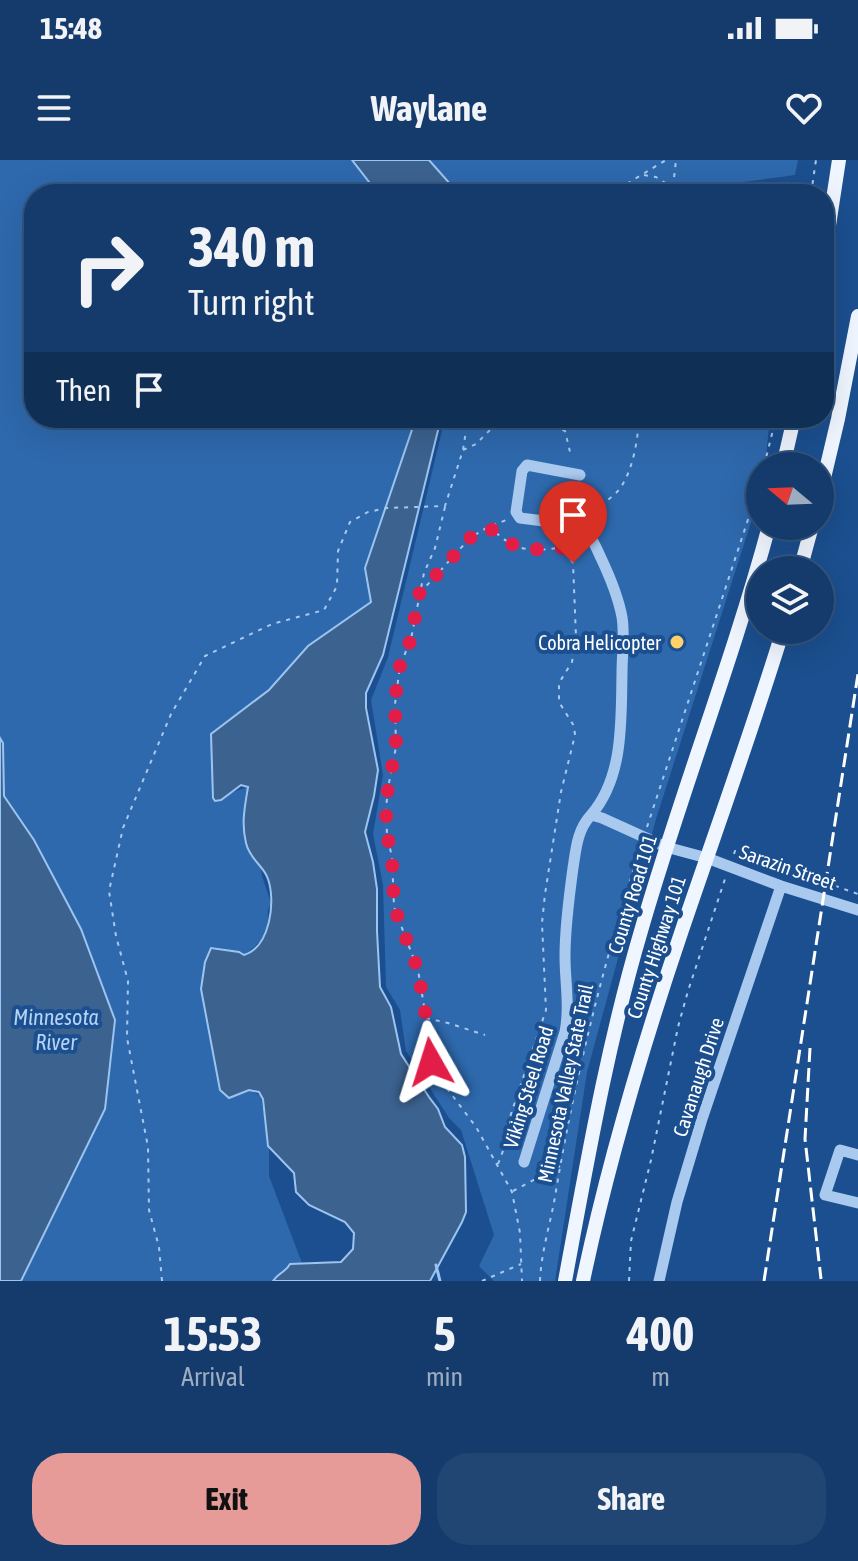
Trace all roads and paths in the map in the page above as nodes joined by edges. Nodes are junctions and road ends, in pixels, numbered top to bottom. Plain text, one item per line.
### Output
1 (666, 160) edge
2 (676, 160) edge
3 (816, 160) edge
4 (839, 160) edge
5 (644, 175) junction
6 (628, 184) edge
7 (667, 184) edge
8 (673, 184) edge
9 (812, 184) edge
10 (834, 193) edge
11 (858, 316) edge
12 (466, 428) edge
13 (492, 428) edge
14 (559, 428) edge
15 (638, 428) edge
16 (774, 428) edge
17 (792, 428) edge
18 (463, 450) junction
19 (768, 452) edge
20 (786, 452) edge
21 (829, 452) edge
22 (571, 456) dead end
23 (580, 475) dead end
24 (600, 505) dead end
25 (445, 506) junction
26 (517, 516) junction
27 (746, 525) edge
28 (488, 527) junction
29 (591, 538) junction
30 (765, 540) edge
31 (563, 548) junction
32 (419, 594) junction
33 (778, 644) edge
34 (591, 815) junction
35 (643, 837) junction
36 (666, 847) junction
37 (707, 858) junction
38 (730, 867) junction
39 (781, 886) junction
40 (858, 894) edge
41 (858, 910) edge
42 (426, 1018) junction
43 (485, 1035) dead end
44 (858, 1155) edge
45 (524, 1162) dead end
46 (498, 1165) junction
47 (560, 1166) junction
48 (512, 1192) junction
49 (858, 1203) edge
50 (521, 1264) junction
51 (162, 1281) edge
52 (482, 1281) edge
53 (522, 1281) edge
54 (540, 1281) edge
55 (565, 1281) edge
56 (583, 1281) edge
57 (629, 1281) edge
58 (659, 1281) edge

1 - 5 path
2 - 8 path
3 - 9 path
4 - 10 main road
5 - 6 path
5 - 7 path
11 - 21 main road
12 - 18 path
13 - 18 path
14 - 22 path
15 - 24 path
16 - 19 path
17 - 20 main road
18 - 25 path
23 - 26 street
25 - 32 path
25 - 51 path
26 - 28 path
26 - 29 street
27 - 35 path, Minnesota Valley State Trail
28 - 31 path
28 - 32 path
29 - 31 path
29 - 34 street, Viking Steel Road
30 - 36 main road, County Road 101
31 - 46 path
32 - 42 path
33 - 37 main road, County Highway 101
34 - 35 street
34 - 45 street, Viking Steel Road
35 - 36 street
35 - 47 path, Minnesota Valley State Trail
36 - 37 street
36 - 55 main road, County Road 101
37 - 38 street, Sarazin Street
37 - 56 main road, County Highway 101
38 - 39 street, Sarazin Street
38 - 40 path
38 - 57 path
39 - 41 street, Sarazin Street
39 - 58 street, Cavanaugh Drive
42 - 43 path
42 - 46 path
44 - 49 street
46 - 48 path
47 - 48 path
47 - 54 path, Minnesota Valley State Trail
48 - 50 path
50 - 52 path
50 - 53 path

